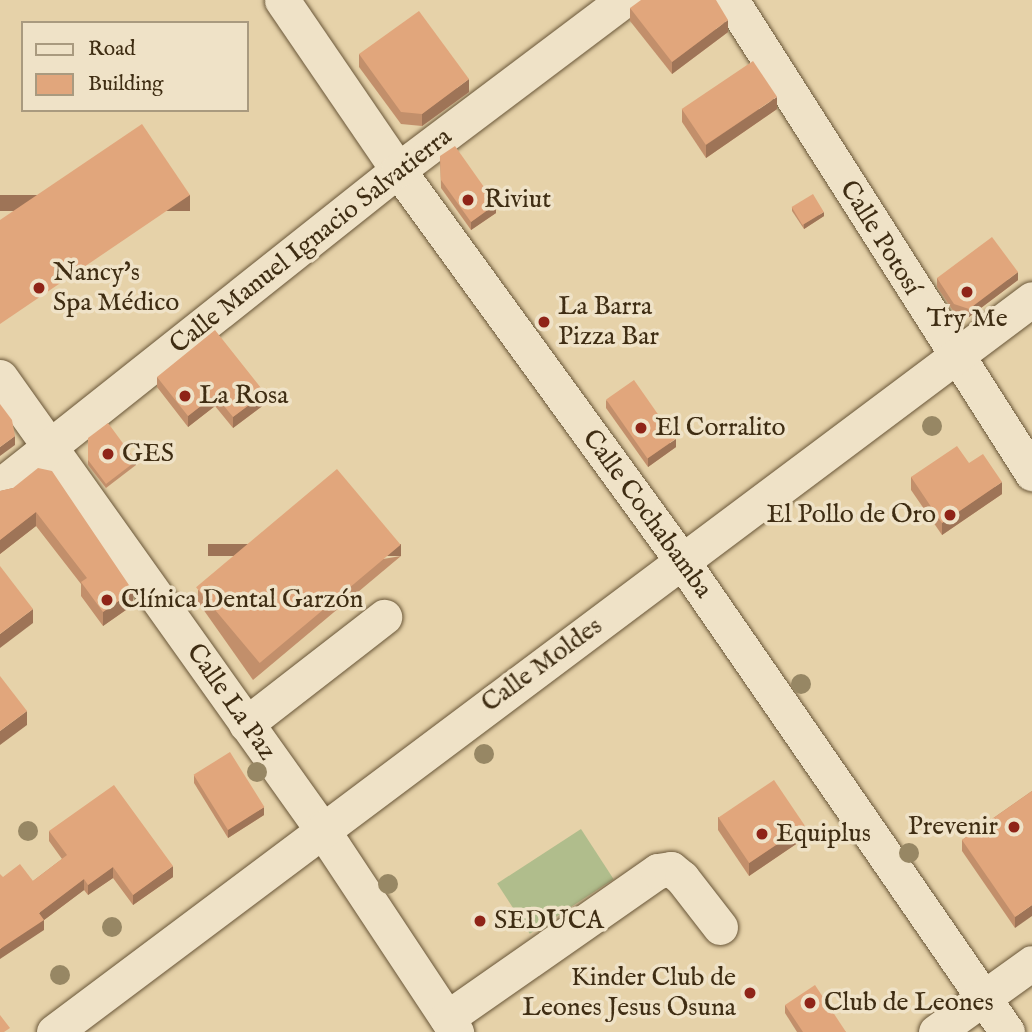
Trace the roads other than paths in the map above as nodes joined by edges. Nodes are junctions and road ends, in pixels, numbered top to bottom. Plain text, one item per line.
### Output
1 (282, 0) edge
2 (624, 0) edge
3 (731, 0) edge
4 (398, 170) junction
5 (1032, 299) edge
6 (955, 358) junction
7 (0, 377) edge
8 (49, 448) junction
9 (1032, 473) edge
10 (0, 486) edge
11 (682, 561) junction
12 (384, 617) dead end
13 (246, 724) junction
14 (321, 828) junction
15 (720, 927) dead end
16 (1032, 963) edge
17 (985, 997) junction
18 (452, 1025) edge
19 (54, 1032) edge
20 (936, 1032) edge
21 (1007, 1032) edge

1 - 4 street, Calle Cochabamba
2 - 4 street, Calle Manuel Ignacio Salvatierra
3 - 6 street, Calle Potosí
4 - 8 street, Calle Manuel Ignacio Salvatierra
4 - 11 street, Calle Cochabamba
5 - 6 street, Calle Moldes
6 - 9 street, Calle Potosí
6 - 11 street, Calle Moldes
7 - 8 street, Calle La Paz
8 - 10 street, Calle Manuel Ignacio Salvatierra
8 - 13 street, Calle La Paz
11 - 14 street, Calle Moldes
11 - 17 street, Calle Cochabamba
12 - 13 street
13 - 14 street, Calle La Paz
14 - 18 street, Calle La Paz
14 - 19 street, Calle Moldes
15 - 18 street
16 - 17 street
17 - 20 street
17 - 21 street, Calle Cochabamba

